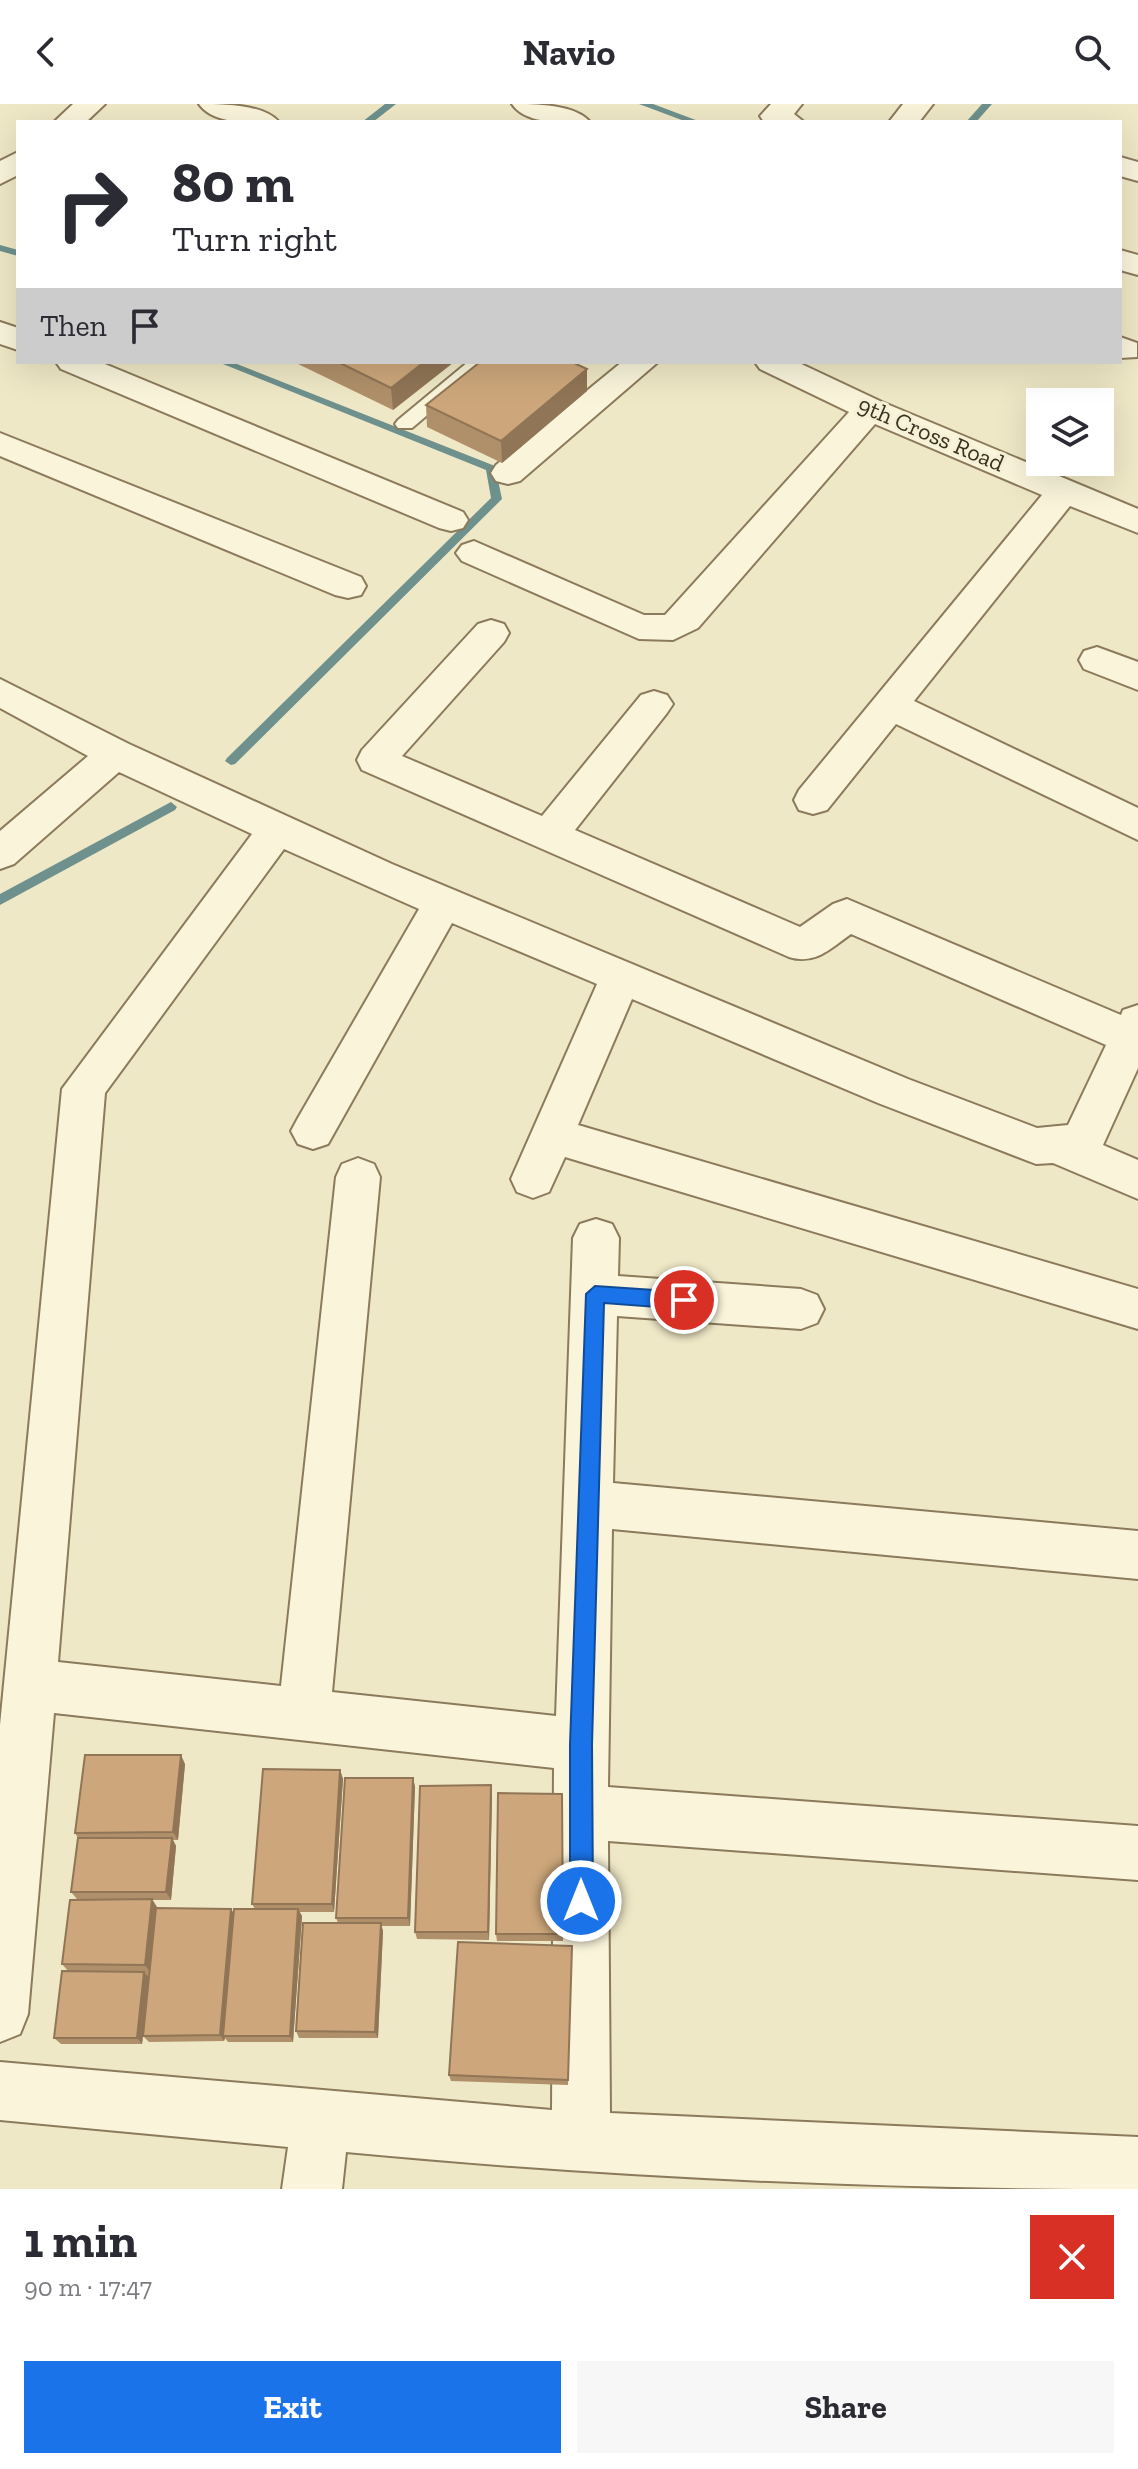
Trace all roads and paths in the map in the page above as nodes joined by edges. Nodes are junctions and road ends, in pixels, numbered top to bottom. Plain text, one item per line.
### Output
1 (91, 104) edge
2 (526, 104) edge
3 (788, 104) edge
4 (919, 104) edge
5 (213, 111) edge
6 (71, 120) edge
7 (256, 120) edge
8 (570, 120) edge
9 (785, 120) edge
10 (905, 120) edge
11 (16, 163) edge
12 (0, 175) edge
13 (77, 364) edge
14 (478, 364) edge
15 (640, 364) edge
16 (775, 364) edge
17 (870, 409) junction
18 (405, 424) dead end
19 (1, 445) edge
20 (508, 473) dead end
21 (1064, 491) junction
22 (451, 520) dead end
23 (1138, 522) edge
24 (474, 553) dead end
25 (348, 586) dead end
26 (491, 633) dead end
27 (1097, 660) dead end
28 (1138, 677) edge
29 (3, 698) edge
30 (654, 704) dead end
31 (891, 706) junction
32 (115, 754) junction
33 (813, 800) dead end
34 (1138, 825) edge
35 (277, 829) junction
36 (549, 835) junction
37 (0, 854) edge
38 (443, 903) junction
39 (621, 976) junction
40 (1134, 1030) edge
41 (313, 1131) dead end
42 (552, 1135) junction
43 (1055, 1144) junction
44 (358, 1177) dead end
45 (533, 1179) dead end
46 (1138, 1180) edge
47 (596, 1238) dead end
48 (595, 1294) junction
49 (801, 1309) dead end
50 (1138, 1309) edge
51 (588, 1504) junction
52 (1138, 1555) edge
53 (31, 1685) junction
54 (304, 1715) junction
55 (581, 1745) junction
56 (581, 1812) junction
57 (1138, 1853) edge
58 (0, 2014) edge
59 (0, 2091) edge
60 (321, 2123) junction
61 (581, 2140) junction
62 (1138, 2167) edge
63 (312, 2189) edge

1 - 6 street
2 - 8 street
3 - 9 street
4 - 10 street
5 - 7 street
11 - 12 street
13 - 22 street
14 - 18 lane
15 - 20 street
16 - 17 street, 9th Cross Road
17 - 21 street, 9th Cross Road
17 - 24 street
19 - 25 street
21 - 23 street, 9th Cross Road
21 - 31 street
26 - 36 street
27 - 28 street
29 - 32 street
30 - 36 street
31 - 33 street
31 - 34 street
32 - 35 street
32 - 37 street
35 - 38 street
35 - 53 street
36 - 40 street
38 - 39 street
38 - 41 street
39 - 42 street
39 - 43 street
40 - 43 street
42 - 45 street
42 - 50 street
43 - 46 street
44 - 54 street
47 - 48 street
48 - 49 street
48 - 51 street
51 - 52 street
51 - 55 street
53 - 54 street
53 - 58 street
54 - 55 street
55 - 56 street
56 - 57 street
56 - 61 street
59 - 60 street
60 - 61 street
60 - 63 street
61 - 62 street

